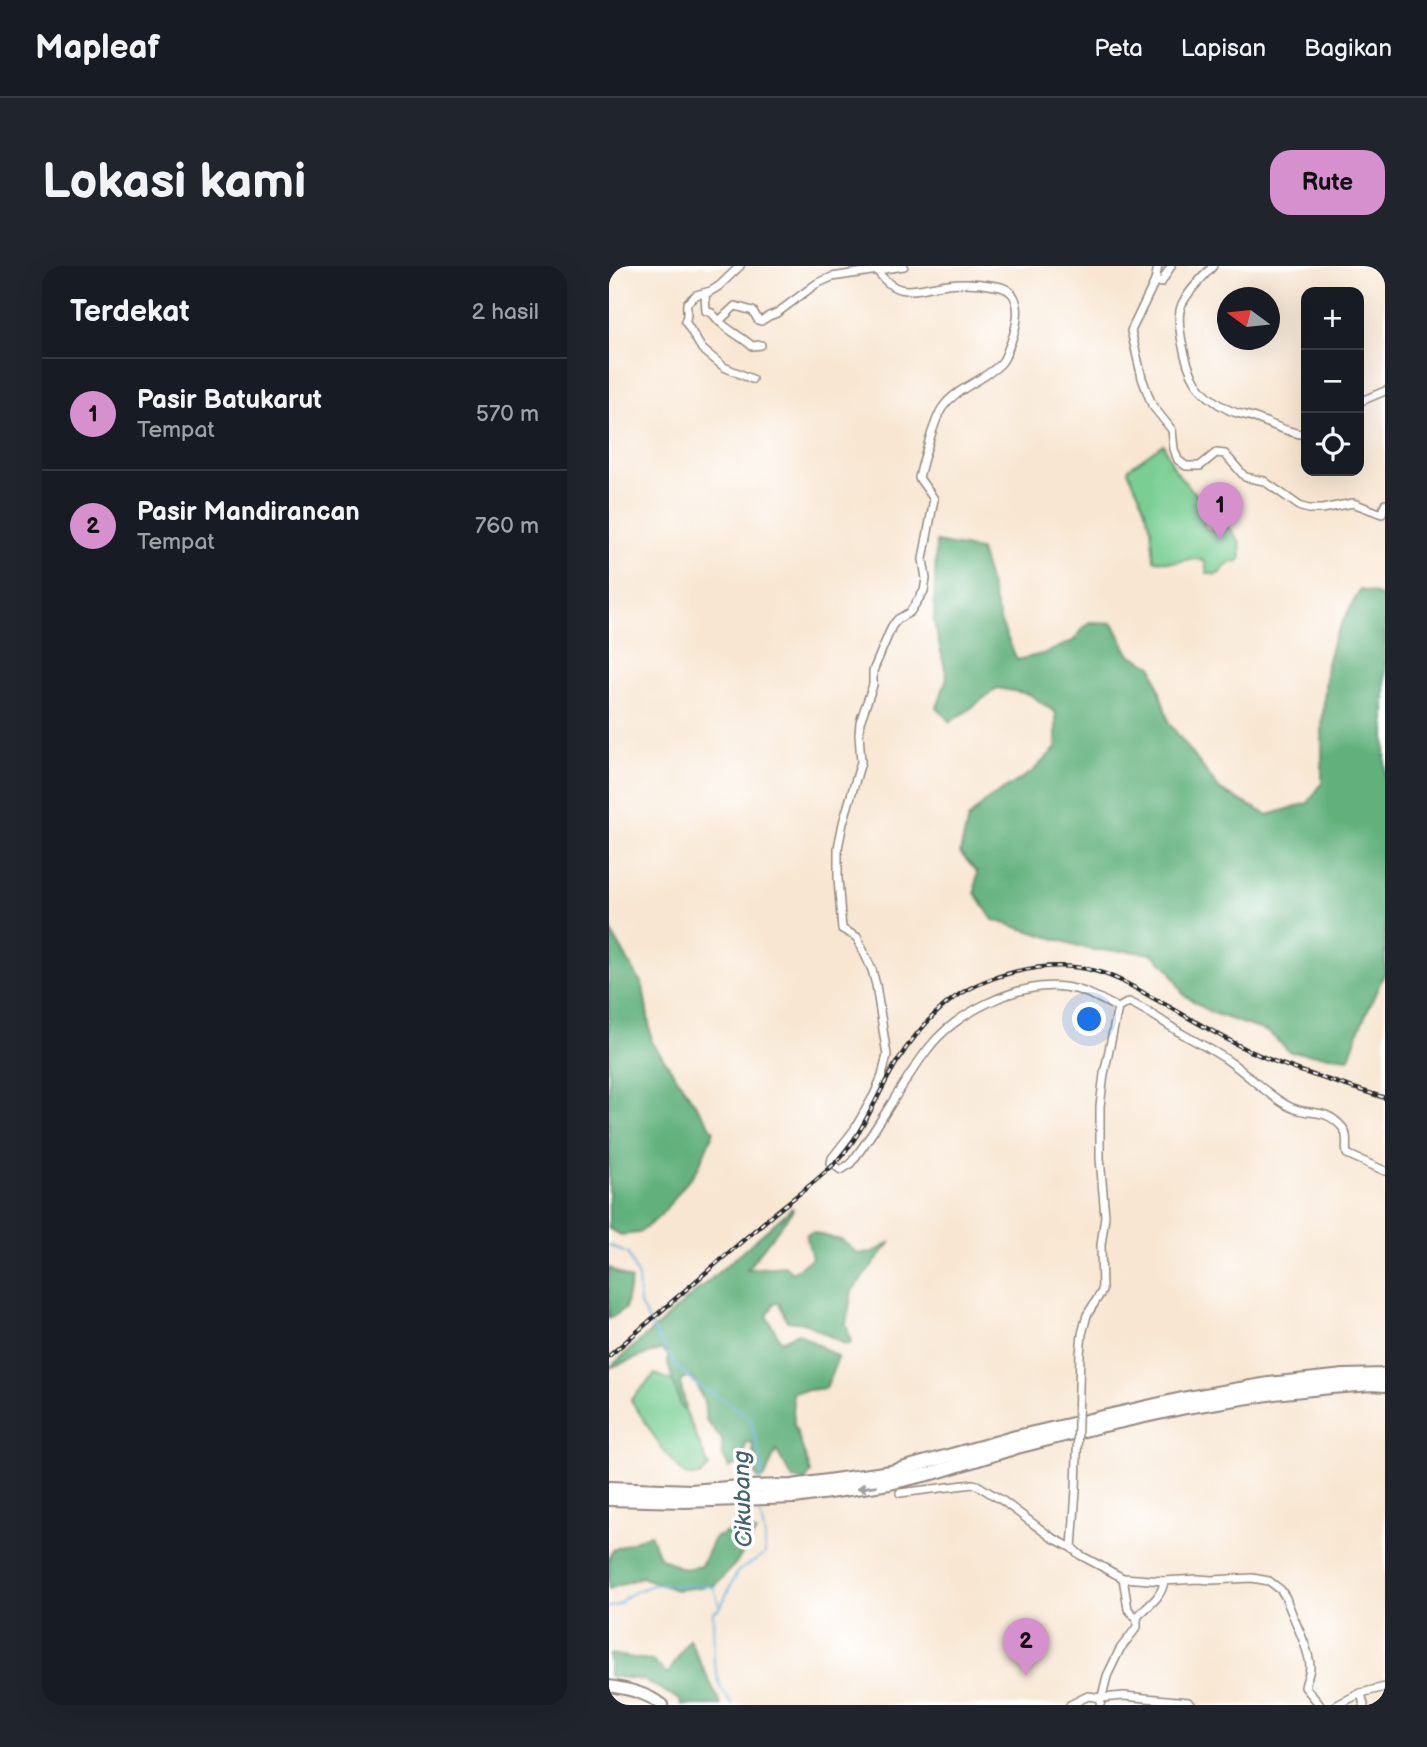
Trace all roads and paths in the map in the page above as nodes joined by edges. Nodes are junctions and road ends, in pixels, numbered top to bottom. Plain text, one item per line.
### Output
1 (740, 266) edge
2 (904, 266) edge
3 (1159, 266) edge
4 (1171, 266) edge
5 (1213, 266) edge
6 (877, 270) junction
7 (1155, 281) junction
8 (711, 291) junction
9 (719, 321) junction
10 (761, 345) dead end
11 (752, 379) dead end
12 (1385, 391) edge
13 (1364, 400) edge
14 (1301, 434) edge
15 (1385, 504) edge
16 (1118, 1008) junction
17 (1385, 1171) edge
18 (1385, 1375) edge
19 (1385, 1385) edge
20 (933, 1467) junction
21 (609, 1489) edge
22 (900, 1493) dead end
23 (609, 1499) edge
24 (1072, 1548) junction
25 (1123, 1577) junction
26 (1164, 1581) junction
27 (1137, 1619) junction
28 (609, 1686) edge
29 (1385, 1687) edge
30 (1361, 1693) junction
31 (1100, 1701) edge
32 (661, 1705) edge
33 (1070, 1705) edge
34 (1192, 1705) edge
35 (1320, 1705) edge
36 (1338, 1705) edge
37 (1364, 1705) edge

1 - 8 street
2 - 6 street
3 - 7 street
4 - 7 street
5 - 14 street
6 - 9 street
6 - 16 street
7 - 15 street
8 - 9 street
8 - 11 street
9 - 10 street
12 - 13 street
16 - 17 street
16 - 24 street, bridge
18 - 20 highway
19 - 20 highway
20 - 21 highway
20 -> 23 highway
22 - 24 street
24 - 25 street
25 - 26 street
25 - 27 street
26 - 27 street
26 - 35 street
27 - 31 street
28 - 32 highway
29 - 30 street
30 - 36 street
30 - 37 street
31 - 33 street
31 - 34 street

